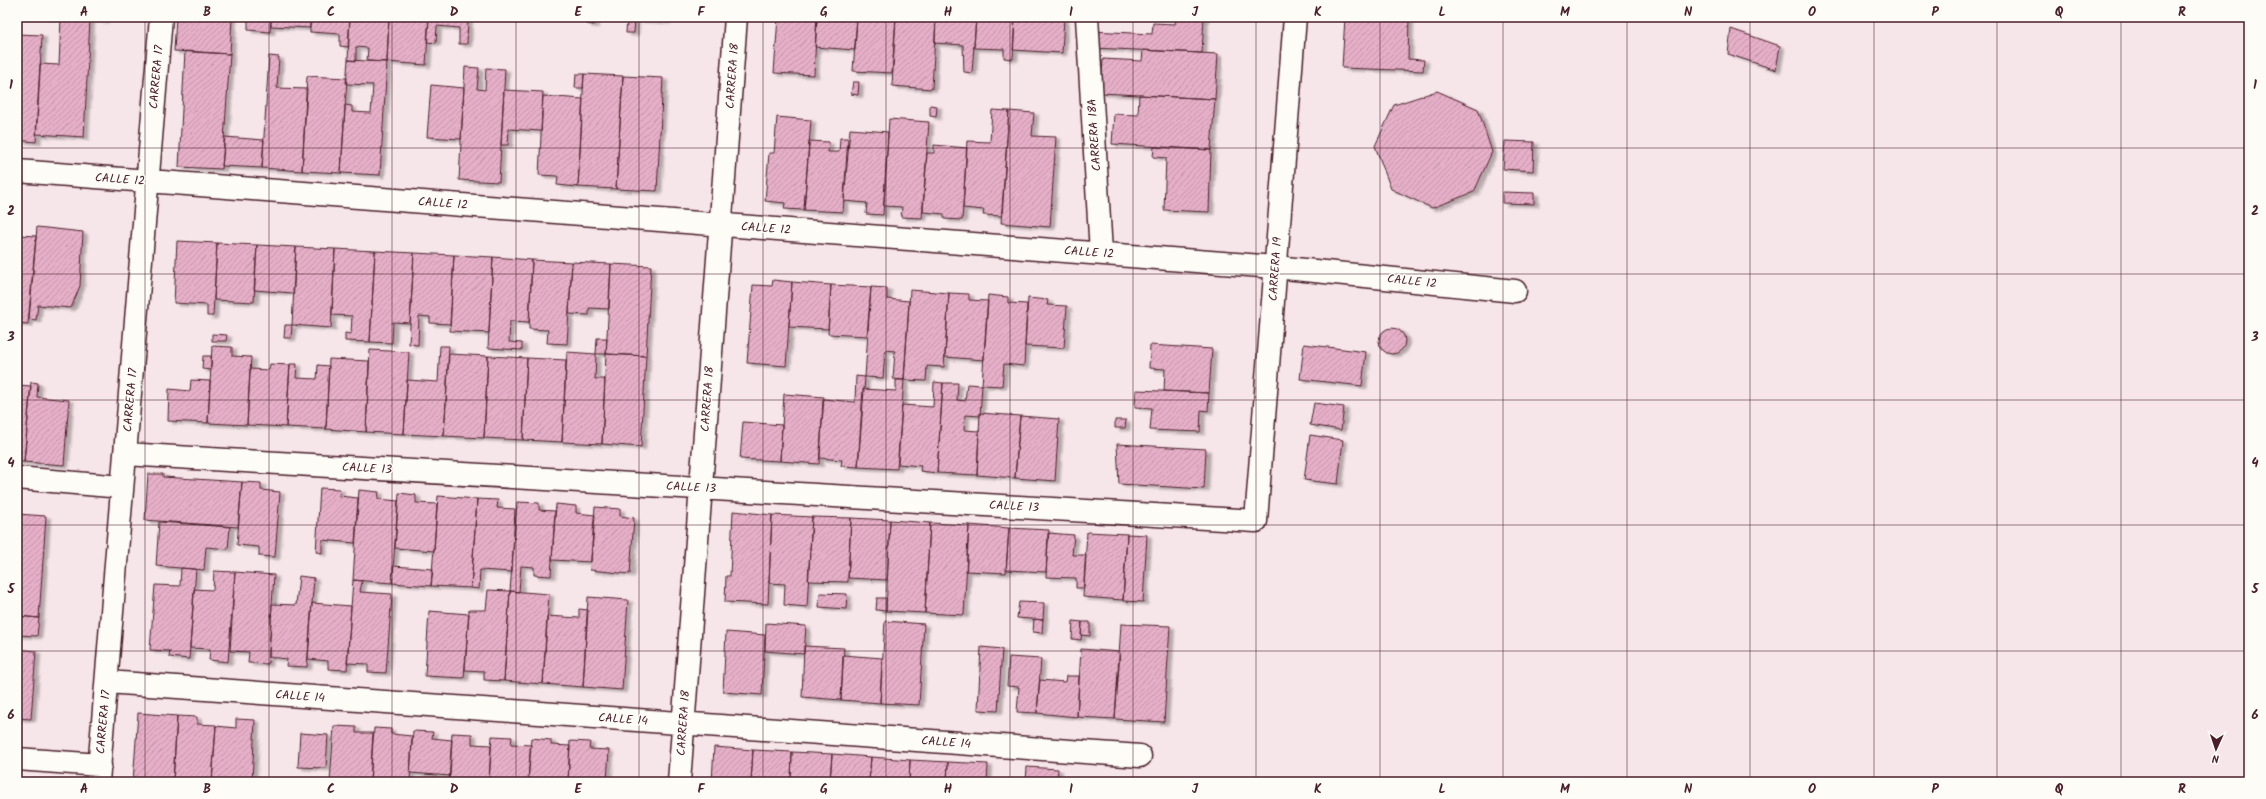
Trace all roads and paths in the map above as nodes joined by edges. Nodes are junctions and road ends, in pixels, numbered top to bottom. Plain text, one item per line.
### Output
1 (161, 17) edge
2 (736, 17) edge
3 (1086, 17) edge
4 (1295, 17) edge
5 (17, 171) edge
6 (148, 181) junction
7 (721, 224) junction
8 (1101, 253) junction
9 (1275, 267) junction
10 (1515, 291) dead end
11 (125, 454) junction
12 (17, 478) edge
13 (122, 487) junction
14 (701, 488) junction
15 (1256, 520) joint
16 (107, 682) junction
17 (683, 723) junction
18 (1140, 756) dead end
19 (17, 759) edge
20 (99, 774) edge
21 (679, 782) edge

1 - 6 street, CARRERA 17
2 - 7 street, CARRERA 18
3 - 8 street, CARRERA 18A
4 - 9 street, CARRERA 19
5 - 6 street, CALLE 12
6 - 7 street, CALLE 12
6 - 11 street, CARRERA 17
7 - 8 street, CALLE 12
7 - 14 street, CARRERA 18
8 - 9 street, CALLE 12
9 - 10 street, CALLE 12
9 - 15 street, CARRERA 19
11 - 13 street, CARRERA 17
11 - 14 street, CALLE 13
12 - 13 street
13 - 16 street, CARRERA 17
14 - 15 street, CALLE 13
14 - 17 street, CARRERA 18
16 - 17 street, CALLE 14
16 - 20 street, CARRERA 17
17 - 18 street, CALLE 14
17 - 21 street, CARRERA 18
19 - 20 street

